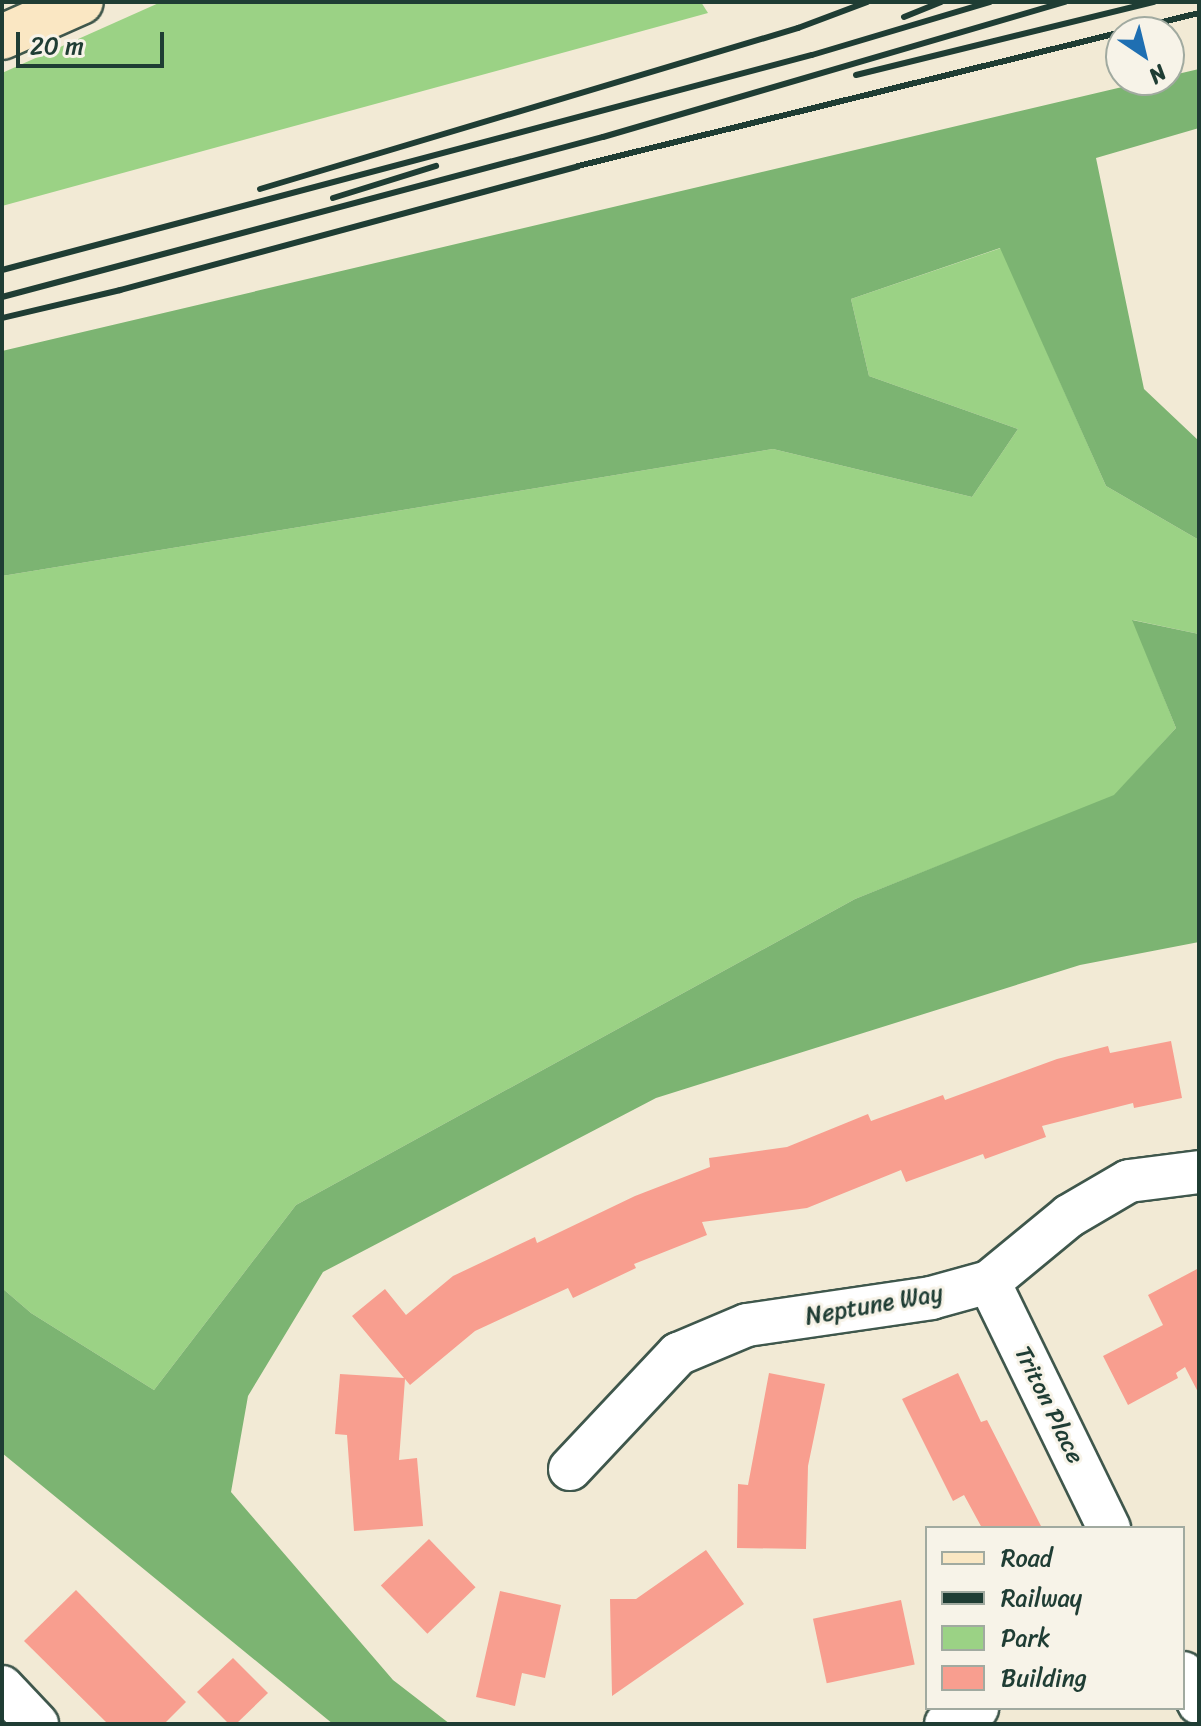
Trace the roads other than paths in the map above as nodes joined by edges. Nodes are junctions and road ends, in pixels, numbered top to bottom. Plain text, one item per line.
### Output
1 (81, 2) edge
2 (2, 37) edge
3 (1199, 1172) edge
4 (989, 1282) junction
5 (570, 1469) dead end
6 (1108, 1526) edge
7 (1185, 1677) edge
8 (2, 1687) edge
9 (1199, 1703) edge
10 (973, 1710) edge
11 (37, 1724) edge
12 (946, 1724) edge

1 - 2 main road
3 - 4 street, Neptune Way
4 - 5 street, Neptune Way
4 - 6 street, Triton Place
7 - 9 street
8 - 11 street
10 - 12 street

